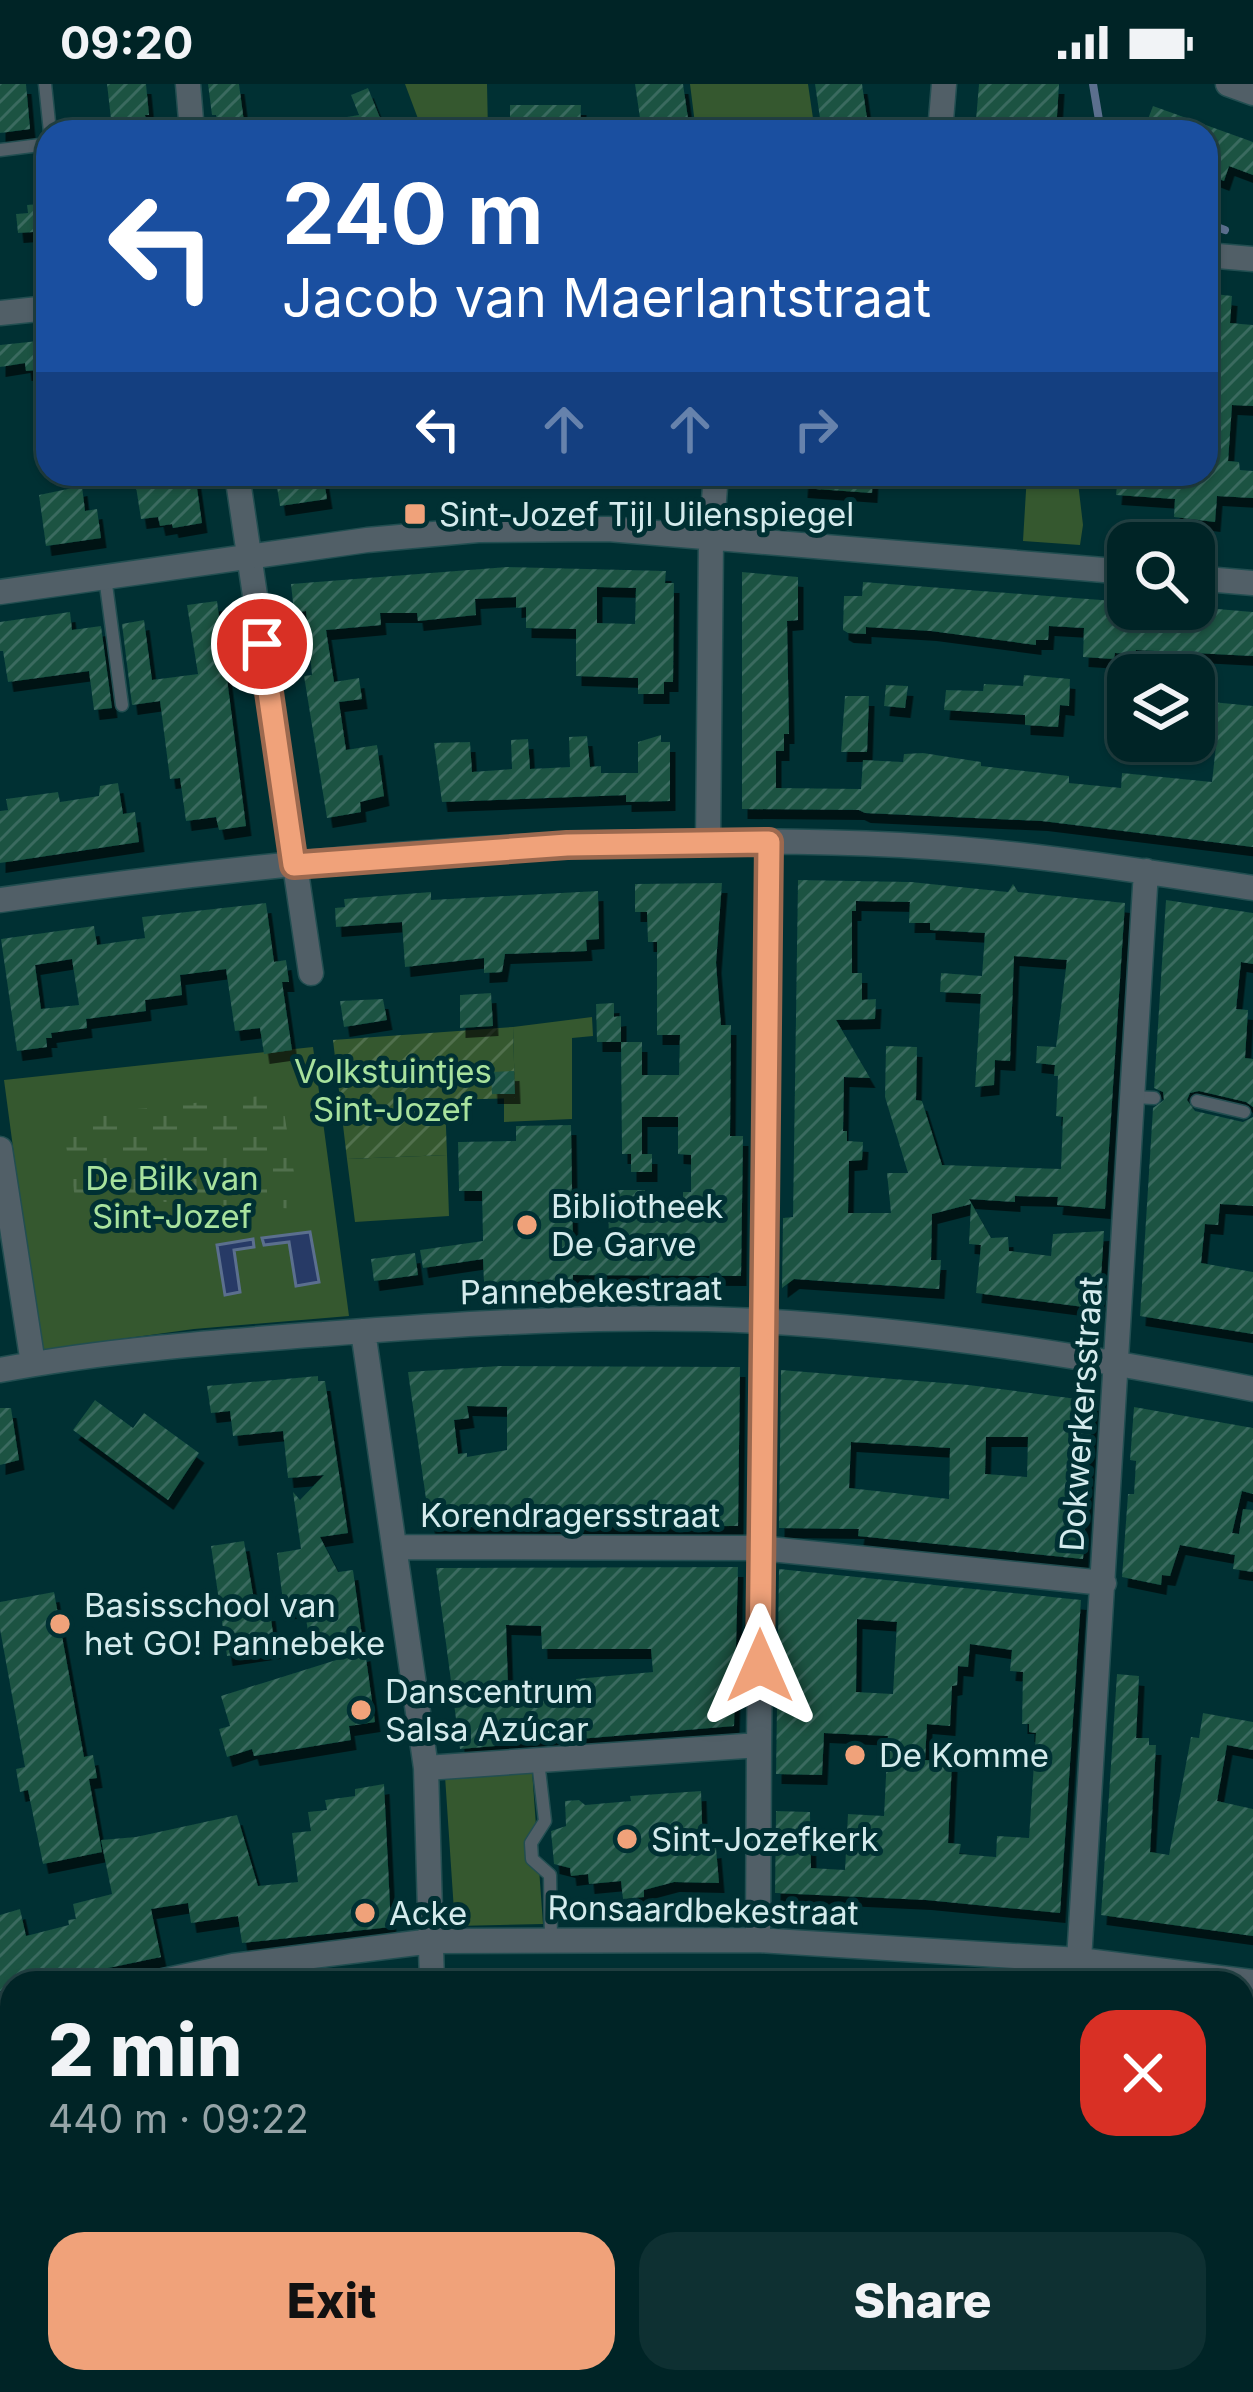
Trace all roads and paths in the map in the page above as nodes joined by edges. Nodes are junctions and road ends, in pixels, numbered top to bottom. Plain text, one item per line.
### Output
1 (45, 84) edge
2 (188, 84) edge
3 (944, 84) edge
4 (1228, 84) edge
5 (1253, 93) edge
6 (49, 120) edge
7 (191, 120) edge
8 (941, 120) edge
9 (36, 145) edge
10 (0, 149) edge
11 (1218, 256) edge
12 (1253, 259) edge
13 (36, 309) edge
14 (0, 313) edge
15 (239, 486) edge
16 (715, 486) edge
17 (711, 538) junction
18 (249, 556) junction
19 (1107, 570) edge
20 (104, 577) junction
21 (1215, 580) edge
22 (1253, 583) edge
23 (0, 592) edge
24 (122, 705) dead end
25 (769, 842) junction
26 (708, 844) junction
27 (294, 865) junction
28 (1146, 872) junction
29 (1253, 888) edge
30 (0, 901) edge
31 (311, 973) dead end
32 (1197, 1102) dead end
33 (1244, 1112) dead end
34 (0, 1149) edge
35 (764, 1322) junction
36 (363, 1331) junction
37 (1117, 1362) junction
38 (33, 1364) junction
39 (0, 1370) edge
40 (1253, 1389) edge
41 (394, 1547) junction
42 (760, 1548) junction
43 (1103, 1582) junction
44 (759, 1744) junction
45 (538, 1761) junction
46 (426, 1768) junction
47 (758, 1940) junction
48 (432, 1941) junction
49 (551, 1941) junction
50 (1078, 1960) junction
51 (210, 1971) edge
52 (433, 1971) edge
53 (1166, 1971) edge

1 - 6 lane
2 - 7 street
3 - 8 street
4 - 5 street
9 - 10 lane
11 - 12 street
13 - 14 street
15 - 18 street
16 - 17 street
17 - 18 street
17 - 19 street
17 - 26 street
18 - 20 street
18 - 27 street
20 - 23 street
20 - 24 lane
21 - 22 street
25 - 26 street
25 - 28 street
25 - 35 street
26 - 27 street
27 - 30 street
27 - 31 street
28 - 29 street
28 - 37 street, Dokwerkersstraat
32 - 33 lane
34 - 38 street
35 - 36 street, Pannebekestraat
35 - 37 street, Pannebekestraat
35 - 42 street
36 - 38 street, Pannebekestraat
36 - 41 street
37 - 40 street, Pannebekestraat
37 - 43 street, Dokwerkersstraat
38 - 39 street, Pannebekestraat
41 - 42 street, Korendragersstraat
41 - 46 street
42 - 43 street, Korendragersstraat
42 - 44 street
43 - 50 street, Dokwerkersstraat
44 - 45 street
44 - 47 street
45 - 46 street
45 - 49 lane
46 - 48 street
47 - 49 street, Ronsaardbekestraat
47 - 50 street, Ronsaardbekestraat
48 - 49 street, Ronsaardbekestraat
48 - 51 street, Ronsaardbekestraat
48 - 52 street
50 - 53 street, Ronsaardbekestraat

